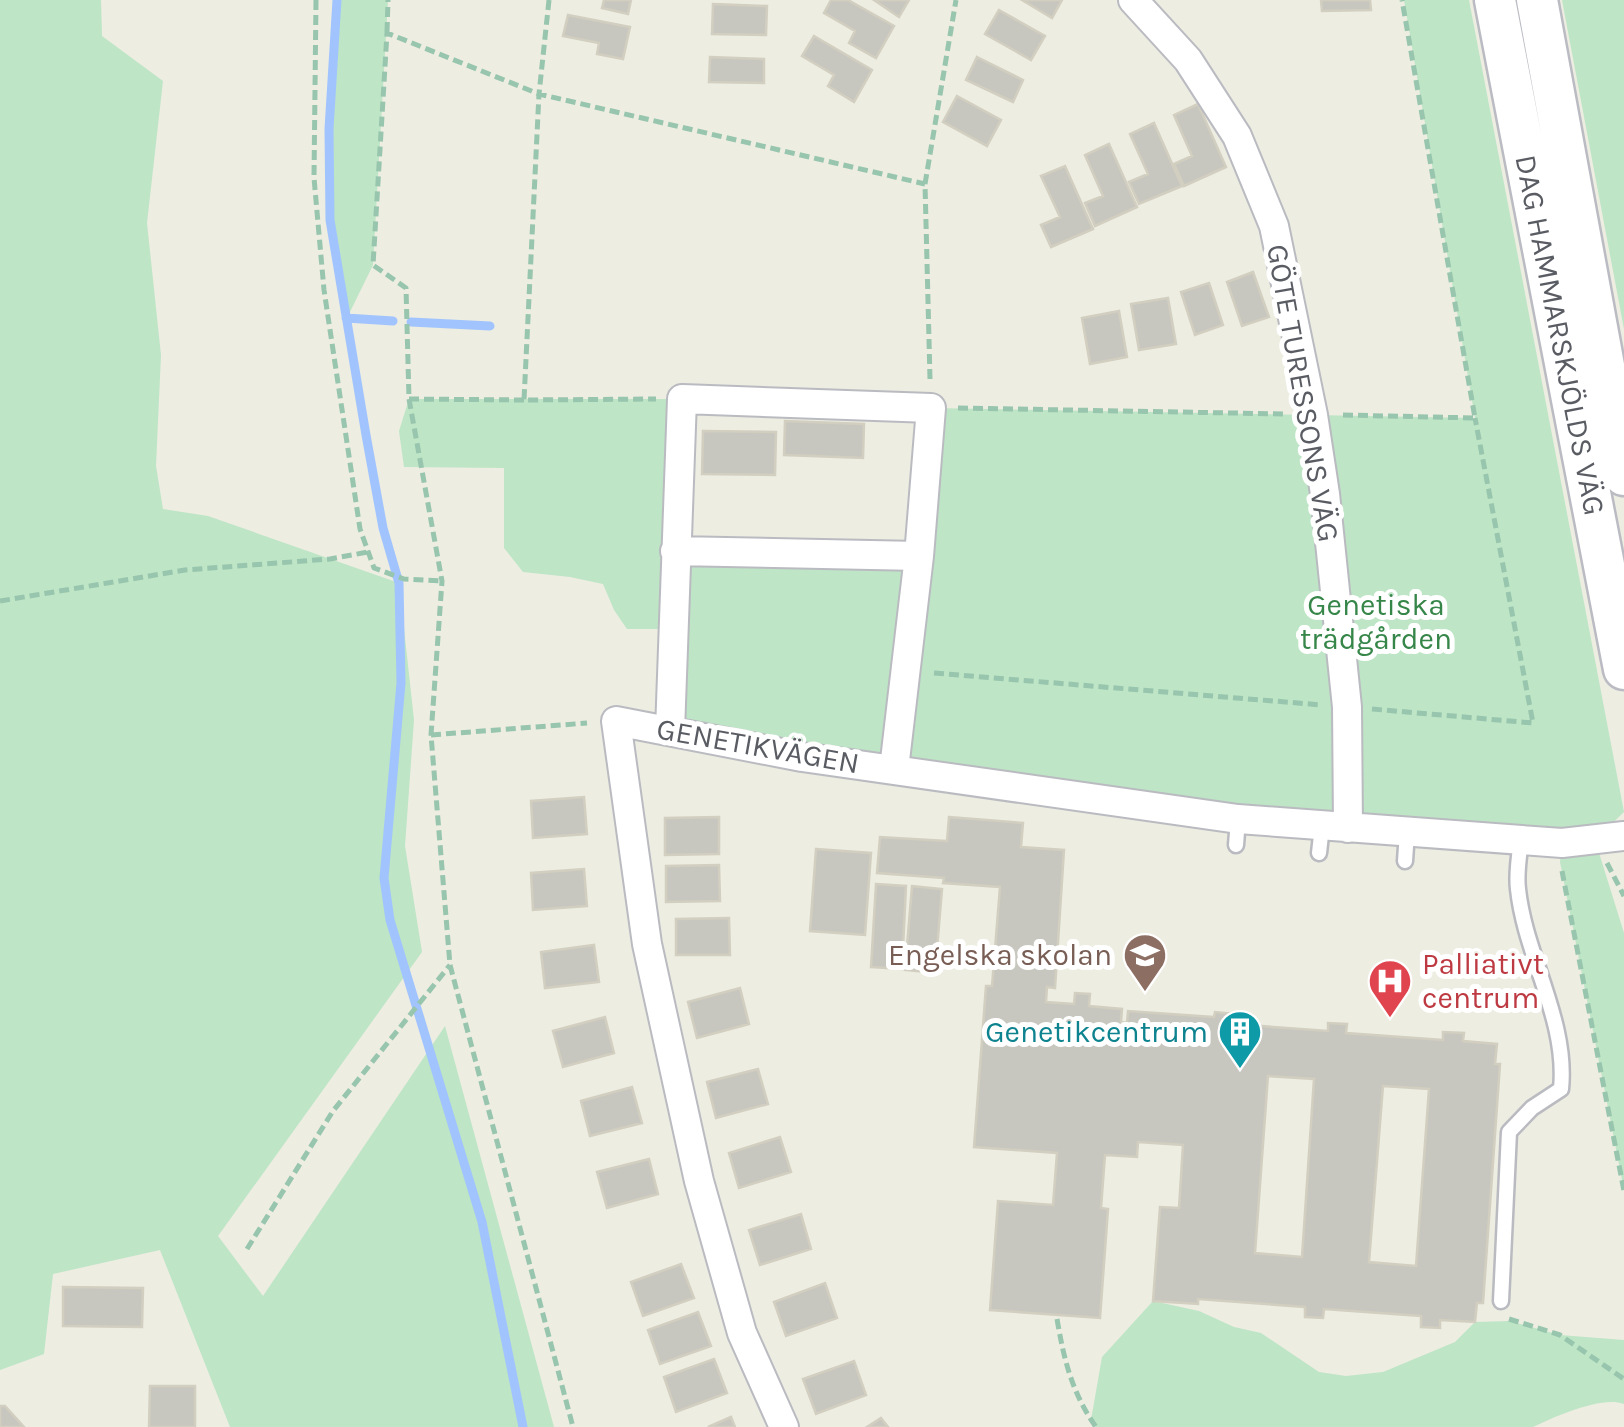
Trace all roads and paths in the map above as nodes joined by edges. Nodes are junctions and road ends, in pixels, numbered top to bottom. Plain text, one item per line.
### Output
1 (316, 0) edge
2 (388, 0) edge
3 (549, 0) edge
4 (956, 0) edge
5 (1133, 0) edge
6 (1496, 0) edge
7 (1536, 0) edge
8 (387, 34) junction
9 (540, 94) junction
10 (924, 184) junction
11 (410, 398) junction
12 (682, 399) junction
13 (524, 400) junction
14 (931, 408) junction
15 (1624, 474) edge
16 (368, 552) junction
17 (674, 552) junction
18 (919, 556) junction
19 (442, 581) junction
20 (0, 601) edge
21 (1624, 669) edge
22 (616, 720) junction
23 (670, 731) junction
24 (431, 735) junction
25 (894, 769) junction
26 (1407, 832) junction
27 (1330, 835) junction
28 (1624, 836) edge
29 (1521, 841) junction
30 (1562, 843) junction
31 (1405, 861) dead end
32 (450, 965) junction
33 (1624, 1191) edge
34 (247, 1250) dead end
35 (1502, 1301) joint
36 (1057, 1319) dead end
37 (1624, 1379) edge
38 (572, 1427) edge
39 (784, 1427) edge
40 (1096, 1427) edge

1 - 16 path
2 - 8 path
3 - 9 path
4 - 10 path
5 - 27 street, GÖTE TURESSONS VÄG
6 - 21 main road, DAG HAMMARSKJÖLDS VÄG
7 - 15 main road, DAG HAMMARSKJÖLDS VÄG
8 - 9 path
8 - 11 path
9 - 10 path
9 - 13 path
10 - 14 path
11 - 13 path
11 - 19 path
12 - 13 path
12 - 14 street
12 - 17 street
14 - 18 street
16 - 19 path
16 - 20 path
17 - 18 street
17 - 23 street
18 - 25 street
19 - 24 path
22 - 23 street, GENETIKVÄGEN
22 - 24 path
22 - 39 street, GENETIKVÄGEN
23 - 25 street, GENETIKVÄGEN
24 - 32 path
25 - 27 street, GENETIKVÄGEN
26 - 27 street, GENETIKVÄGEN
26 - 29 street, GENETIKVÄGEN
26 - 31 lane
28 - 30 street, GENETIKVÄGEN
29 - 30 street, GENETIKVÄGEN
29 - 35 lane
30 - 33 path
32 - 34 path
32 - 38 path
35 - 37 path
36 - 40 path

